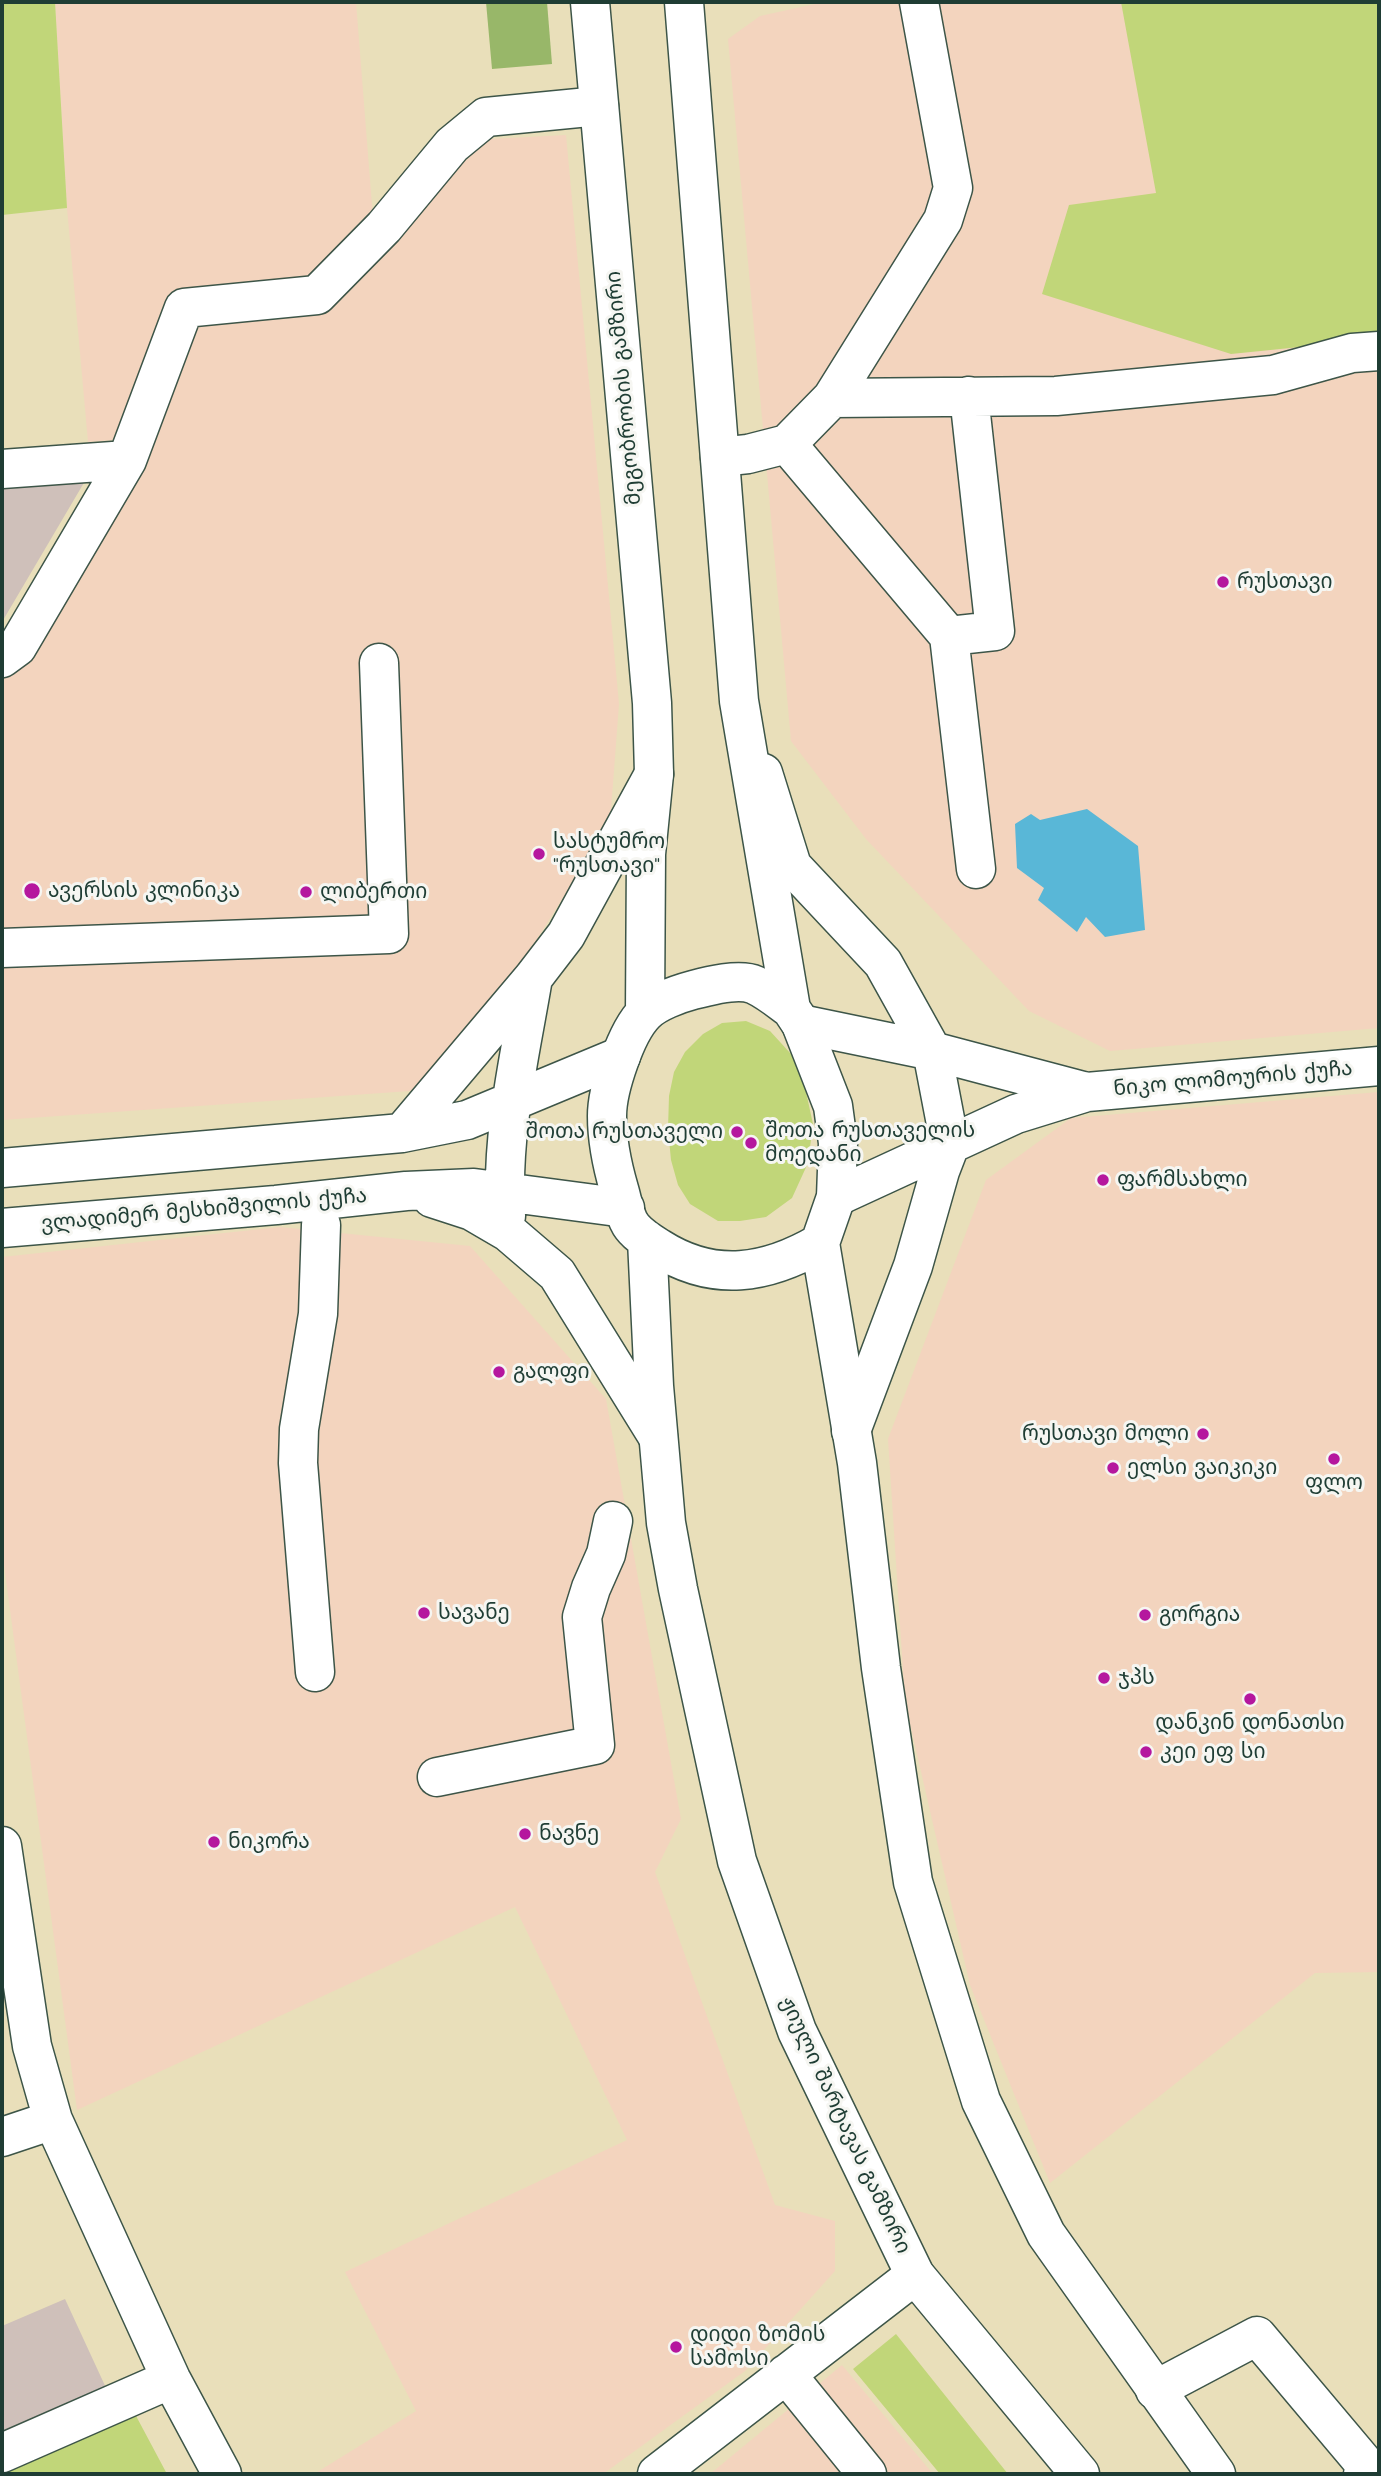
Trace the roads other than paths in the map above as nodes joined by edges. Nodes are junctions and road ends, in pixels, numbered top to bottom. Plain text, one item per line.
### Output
1 (590, 2) edge
2 (684, 2) edge
3 (919, 2) edge
4 (599, 106) junction
5 (1379, 351) edge
6 (969, 396) junction
7 (832, 398) junction
8 (787, 444) junction
9 (720, 457) junction
10 (127, 460) junction
11 (2, 468) edge
12 (949, 636) junction
13 (2, 659) edge
14 (379, 663) dead end
15 (739, 701) junction
16 (653, 774) junction
17 (976, 869) dead end
18 (2, 948) edge
19 (533, 978) junction
20 (645, 1013) junction
21 (796, 1017) junction
22 (932, 1051) junction
23 (621, 1056) junction
24 (1379, 1066) edge
25 (1087, 1092) junction
26 (512, 1102) junction
27 (402, 1133) junction
28 (950, 1145) junction
29 (2, 1168) edge
30 (406, 1191) junction
31 (504, 1191) junction
32 (836, 1197) junction
33 (625, 1208) junction
34 (321, 1225) dead end
35 (2, 1228) edge
36 (508, 1232) junction
37 (647, 1240) junction
38 (820, 1243) junction
39 (851, 1431) junction
40 (658, 1437) junction
41 (613, 1521) dead end
42 (315, 1672) dead end
43 (437, 1777) dead end
44 (2, 1846) edge
45 (6, 1899) edge
46 (53, 2120) junction
47 (2, 2137) edge
48 (915, 2276) junction
49 (786, 2374) junction
50 (171, 2379) junction
51 (1155, 2390) junction
52 (2, 2453) edge
53 (222, 2474) edge
54 (657, 2474) edge
55 (867, 2474) edge
56 (1080, 2474) edge
57 (1216, 2474) edge
58 (1363, 2474) edge

1 - 4 main road, მეგობრობის გამზირი
2 - 9 main road
3 - 7 main road
4 - 10 main road
4 - 16 main road, მეგობრობის გამზირი
5 - 6 main road
6 - 7 main road
6 - 12 main road
7 - 8 main road
8 - 9 main road
8 - 12 main road
9 - 15 main road
10 - 11 main road
10 - 13 main road
12 - 17 main road
14 - 18 main road
15 - 21 main road
15 - 22 main road
16 - 19 main road
16 - 20 main road
19 - 26 main road
19 - 27 main road
20 - 21 main road
20 - 23 main road
21 - 22 main road
21 - 32 main road
22 - 25 main road, ნიკო ლომოურის ქუჩა
22 - 28 main road
23 - 26 main road
23 - 33 main road
24 - 25 main road, ნიკო ლომოურის ქუჩა
25 - 28 main road, ნიკო ლომოურის ქუჩა
26 - 27 main road
26 - 31 main road
27 - 29 main road
28 - 32 main road
28 - 39 main road
30 - 31 main road
30 - 35 main road, ვლადიმერ მესხიშვილის ქუჩა
30 - 36 main road
31 - 33 main road
31 - 36 main road
32 - 38 main road
33 - 37 main road
34 - 42 main road
36 - 40 main road
37 - 38 main road
37 - 40 main road
38 - 39 main road
39 - 51 main road
40 - 48 main road, ჟიული შარტავას გამზირი
41 - 43 main road
44 - 45 main road
45 - 46 main road
46 - 47 main road
46 - 50 main road
48 - 49 main road
48 - 56 main road, ჟიული შარტავას გამზირი
49 - 54 main road
49 - 55 main road
50 - 52 main road
50 - 53 main road
51 - 57 main road
51 - 58 main road

